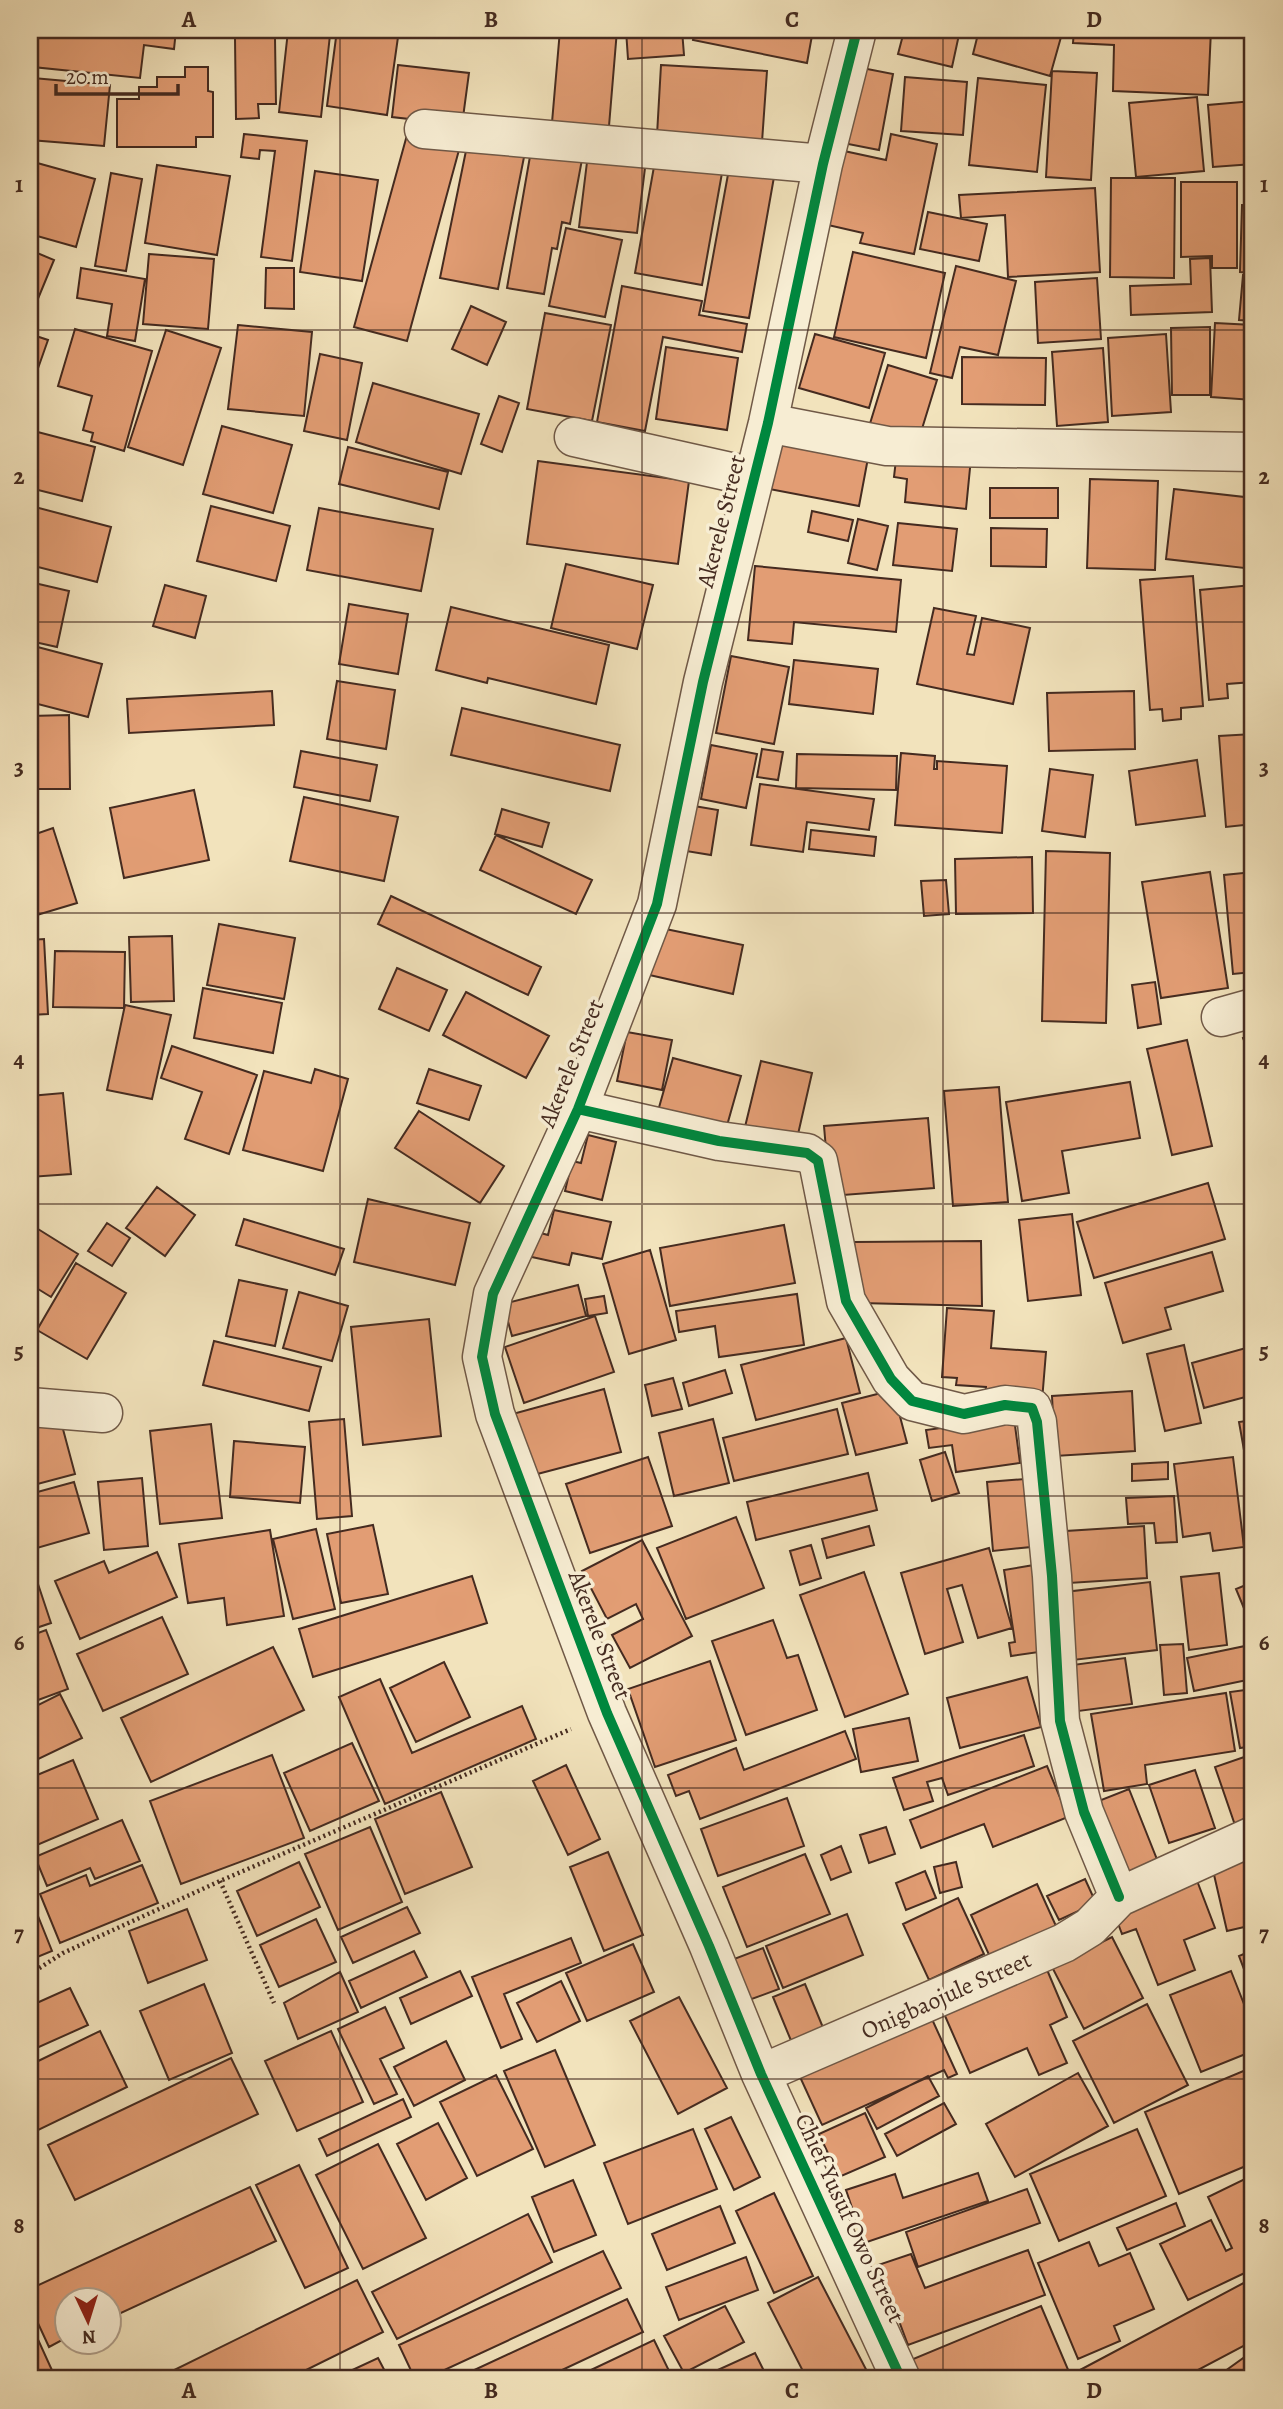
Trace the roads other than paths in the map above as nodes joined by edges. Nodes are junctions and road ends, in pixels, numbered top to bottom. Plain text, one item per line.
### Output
1 (858, 30) edge
2 (424, 129) dead end
3 (822, 164) junction
4 (768, 424) junction
5 (573, 437) dead end
6 (1253, 452) edge
7 (753, 477) junction
8 (578, 1109) junction
9 (30, 1406) edge
10 (103, 1413) dead end
11 (1253, 1836) edge
12 (1119, 1896) junction
13 (761, 2074) junction
14 (901, 2379) edge

1 - 3 street, Akerele Street
2 - 3 street
3 - 4 street, Akerele Street
4 - 6 street
4 - 7 street, Akerele Street
5 - 7 street
7 - 8 street, Akerele Street
8 - 12 street
8 - 13 street, Akerele Street
9 - 10 street
11 - 12 street
12 - 13 street, Onigbaojule Street
13 - 14 street, Chief Yusuf Owo Street

